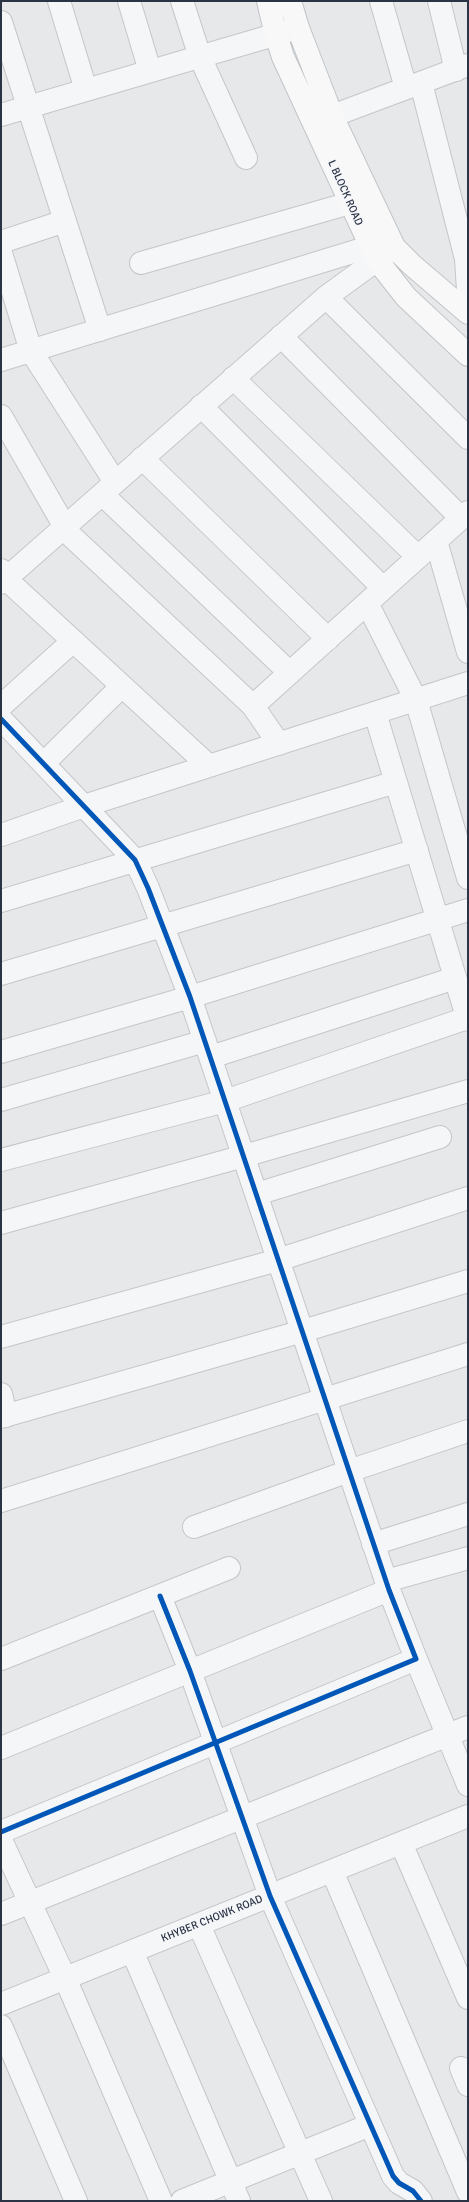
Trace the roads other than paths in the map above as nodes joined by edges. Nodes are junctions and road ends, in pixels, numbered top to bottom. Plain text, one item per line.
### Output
1 (59, 1) edge
2 (129, 1) edge
3 (182, 1) edge
4 (268, 1) edge
5 (290, 1) edge
6 (381, 1) edge
7 (439, 1) edge
8 (1, 22) edge
9 (298, 28) junction
10 (276, 35) junction
11 (200, 57) junction
12 (462, 67) edge
13 (150, 71) junction
14 (414, 85) junction
15 (86, 90) junction
16 (28, 107) junction
17 (1, 115) edge
18 (332, 116) junction
19 (246, 158) dead end
20 (350, 203) junction
21 (65, 221) junction
22 (1, 242) edge
23 (394, 247) junction
24 (1, 253) edge
25 (373, 253) junction
26 (141, 264) dead end
27 (426, 277) junction
28 (468, 290) edge
29 (326, 297) junction
30 (406, 297) junction
31 (468, 313) edge
32 (100, 330) junction
33 (281, 336) junction
34 (31, 351) junction
35 (468, 355) edge
36 (1, 360) edge
37 (233, 378) junction
38 (202, 406) junction
39 (1, 416) edge
40 (468, 438) edge
41 (142, 458) junction
42 (108, 488) junction
43 (464, 515) edge
44 (65, 526) junction
45 (436, 541) junction
46 (418, 557) junction
47 (2, 577) edge
48 (383, 588) junction
49 (367, 603) junction
50 (328, 639) junction
51 (73, 641) junction
52 (468, 652) edge
53 (290, 673) junction
54 (468, 683) edge
55 (122, 686) junction
56 (416, 700) junction
57 (253, 706) junction
58 (375, 713) junction
59 (2, 718) edge
60 (279, 744) junction
61 (44, 763) junction
62 (209, 766) junction
63 (396, 782) junction
64 (84, 806) junction
65 (1, 835) edge
66 (417, 850) junction
67 (135, 860) junction
68 (468, 878) edge
69 (1, 900) edge
70 (468, 910) edge
71 (438, 918) junction
72 (162, 926) junction
73 (1, 974) edge
74 (456, 978) junction
75 (190, 997) junction
76 (468, 1019) edge
77 (208, 1049) junction
78 (1, 1052) edge
79 (468, 1091) edge
80 (1, 1100) edge
81 (225, 1102) junction
82 (440, 1137) dead end
83 (244, 1156) junction
84 (1, 1160) edge
85 (256, 1194) junction
86 (468, 1198) edge
87 (1, 1223) edge
88 (278, 1260) junction
89 (468, 1281) edge
90 (303, 1331) junction
91 (1, 1337) edge
92 (468, 1354) edge
93 (1, 1394) edge
94 (326, 1400) junction
95 (4, 1417) edge
96 (468, 1431) edge
97 (349, 1471) junction
98 (1, 1501) edge
99 (468, 1514) edge
100 (194, 1527) dead end
101 (373, 1544) junction
102 (468, 1558) edge
103 (229, 1568) dead end
104 (387, 1586) junction
105 (160, 1596) junction
106 (416, 1658) junction
107 (1, 1659) edge
108 (190, 1671) junction
109 (468, 1727) edge
110 (448, 1736) junction
111 (216, 1742) junction
112 (1, 1748) edge
113 (468, 1785) edge
114 (242, 1817) junction
115 (468, 1817) edge
116 (1, 1832) edge
117 (1, 1840) edge
118 (401, 1843) junction
119 (332, 1871) junction
120 (270, 1896) junction
121 (29, 1903) junction
122 (1, 1914) edge
123 (198, 1925) junction
124 (132, 1951) junction
125 (65, 1978) junction
126 (468, 1998) edge
127 (1, 2004) edge
128 (1, 2026) edge
129 (370, 2125) junction
130 (300, 2153) junction
131 (231, 2181) junction
132 (468, 2192) edge
133 (76, 2201) edge
134 (161, 2201) edge
135 (182, 2201) edge
136 (239, 2201) edge
137 (321, 2201) edge
138 (421, 2201) edge

1 - 15 street
2 - 13 street
3 - 11 street
4 - 10 main road, L BLOCK ROAD
5 - 9 main road, L BLOCK ROAD
6 - 14 street
7 - 12 street
8 - 16 street
9 - 10 street
9 - 18 main road, L BLOCK ROAD
10 - 11 street
10 - 20 main road, L BLOCK ROAD
11 - 13 street
11 - 19 street
12 - 14 street
13 - 15 street
14 - 18 street
14 - 28 street
15 - 16 street
16 - 17 street
16 - 21 street
18 - 23 main road, L BLOCK ROAD
20 - 25 main road, L BLOCK ROAD
20 - 26 street
21 - 22 street
21 - 32 street
23 - 25 street
23 - 27 main road, L BLOCK ROAD
24 - 34 street
25 - 29 street
25 - 30 main road, L BLOCK ROAD
25 - 32 street
27 - 30 main road
27 - 31 main road, L BLOCK ROAD
29 - 33 street
29 - 40 street
30 - 35 main road, L BLOCK ROAD
32 - 34 street
33 - 37 street
33 - 43 street
34 - 36 street
34 - 42 street
37 - 38 street
37 - 46 street
38 - 41 street
38 - 48 street
39 - 44 street
41 - 42 street
41 - 50 street
42 - 44 street
42 - 53 street
43 - 45 street
44 - 47 street
44 - 57 street
45 - 46 street
45 - 52 street
46 - 48 street
47 - 51 street
48 - 49 street
49 - 50 street
49 - 56 street
50 - 53 street
51 - 55 street
51 - 59 street
53 - 57 street
54 - 56 street
55 - 61 street
55 - 62 street
56 - 58 street
56 - 68 street
57 - 60 street
58 - 60 street
58 - 63 street
59 - 61 street
60 - 62 street
61 - 64 street
62 - 64 street
63 - 66 street
63 - 67 street
64 - 65 street
64 - 67 street
66 - 71 street
66 - 72 street
67 - 69 street
67 - 72 street
70 - 71 street
71 - 74 street
71 - 75 street
72 - 73 street
72 - 75 street
74 - 76 street
74 - 77 street
75 - 77 street
75 - 78 street
76 - 81 street
77 - 80 street
77 - 81 street
79 - 83 street
81 - 83 street
81 - 84 street
82 - 85 street
83 - 85 street
83 - 87 street
85 - 88 street
86 - 88 street
88 - 90 street
88 - 91 street
89 - 90 street
90 - 94 street
90 - 95 street
92 - 94 street
93 - 95 street
94 - 97 street
94 - 98 street
96 - 97 street
97 - 100 street
97 - 101 street
99 - 101 street
101 - 104 street
102 - 104 street
103 - 105 street
104 - 106 street
104 - 108 street
105 - 107 street
105 - 108 street
106 - 110 street
106 - 111 street
108 - 111 street
108 - 112 street
109 - 110 street
110 - 113 street
110 - 114 street
111 - 114 street
111 - 116 street
114 - 120 street
114 - 121 street
115 - 118 street, KHYBER CHOWK ROAD
117 - 121 street
118 - 119 street, KHYBER CHOWK ROAD
118 - 126 street
119 - 120 street, KHYBER CHOWK ROAD
119 - 132 street
120 - 123 street, KHYBER CHOWK ROAD
120 - 129 street
121 - 122 street
121 - 125 street
123 - 124 street, KHYBER CHOWK ROAD
123 - 130 street
124 - 125 street, KHYBER CHOWK ROAD
124 - 131 street
125 - 127 street, KHYBER CHOWK ROAD
125 - 134 street
128 - 133 street
129 - 130 street
129 - 138 street
130 - 131 street
130 - 137 street
131 - 135 street
131 - 136 street

